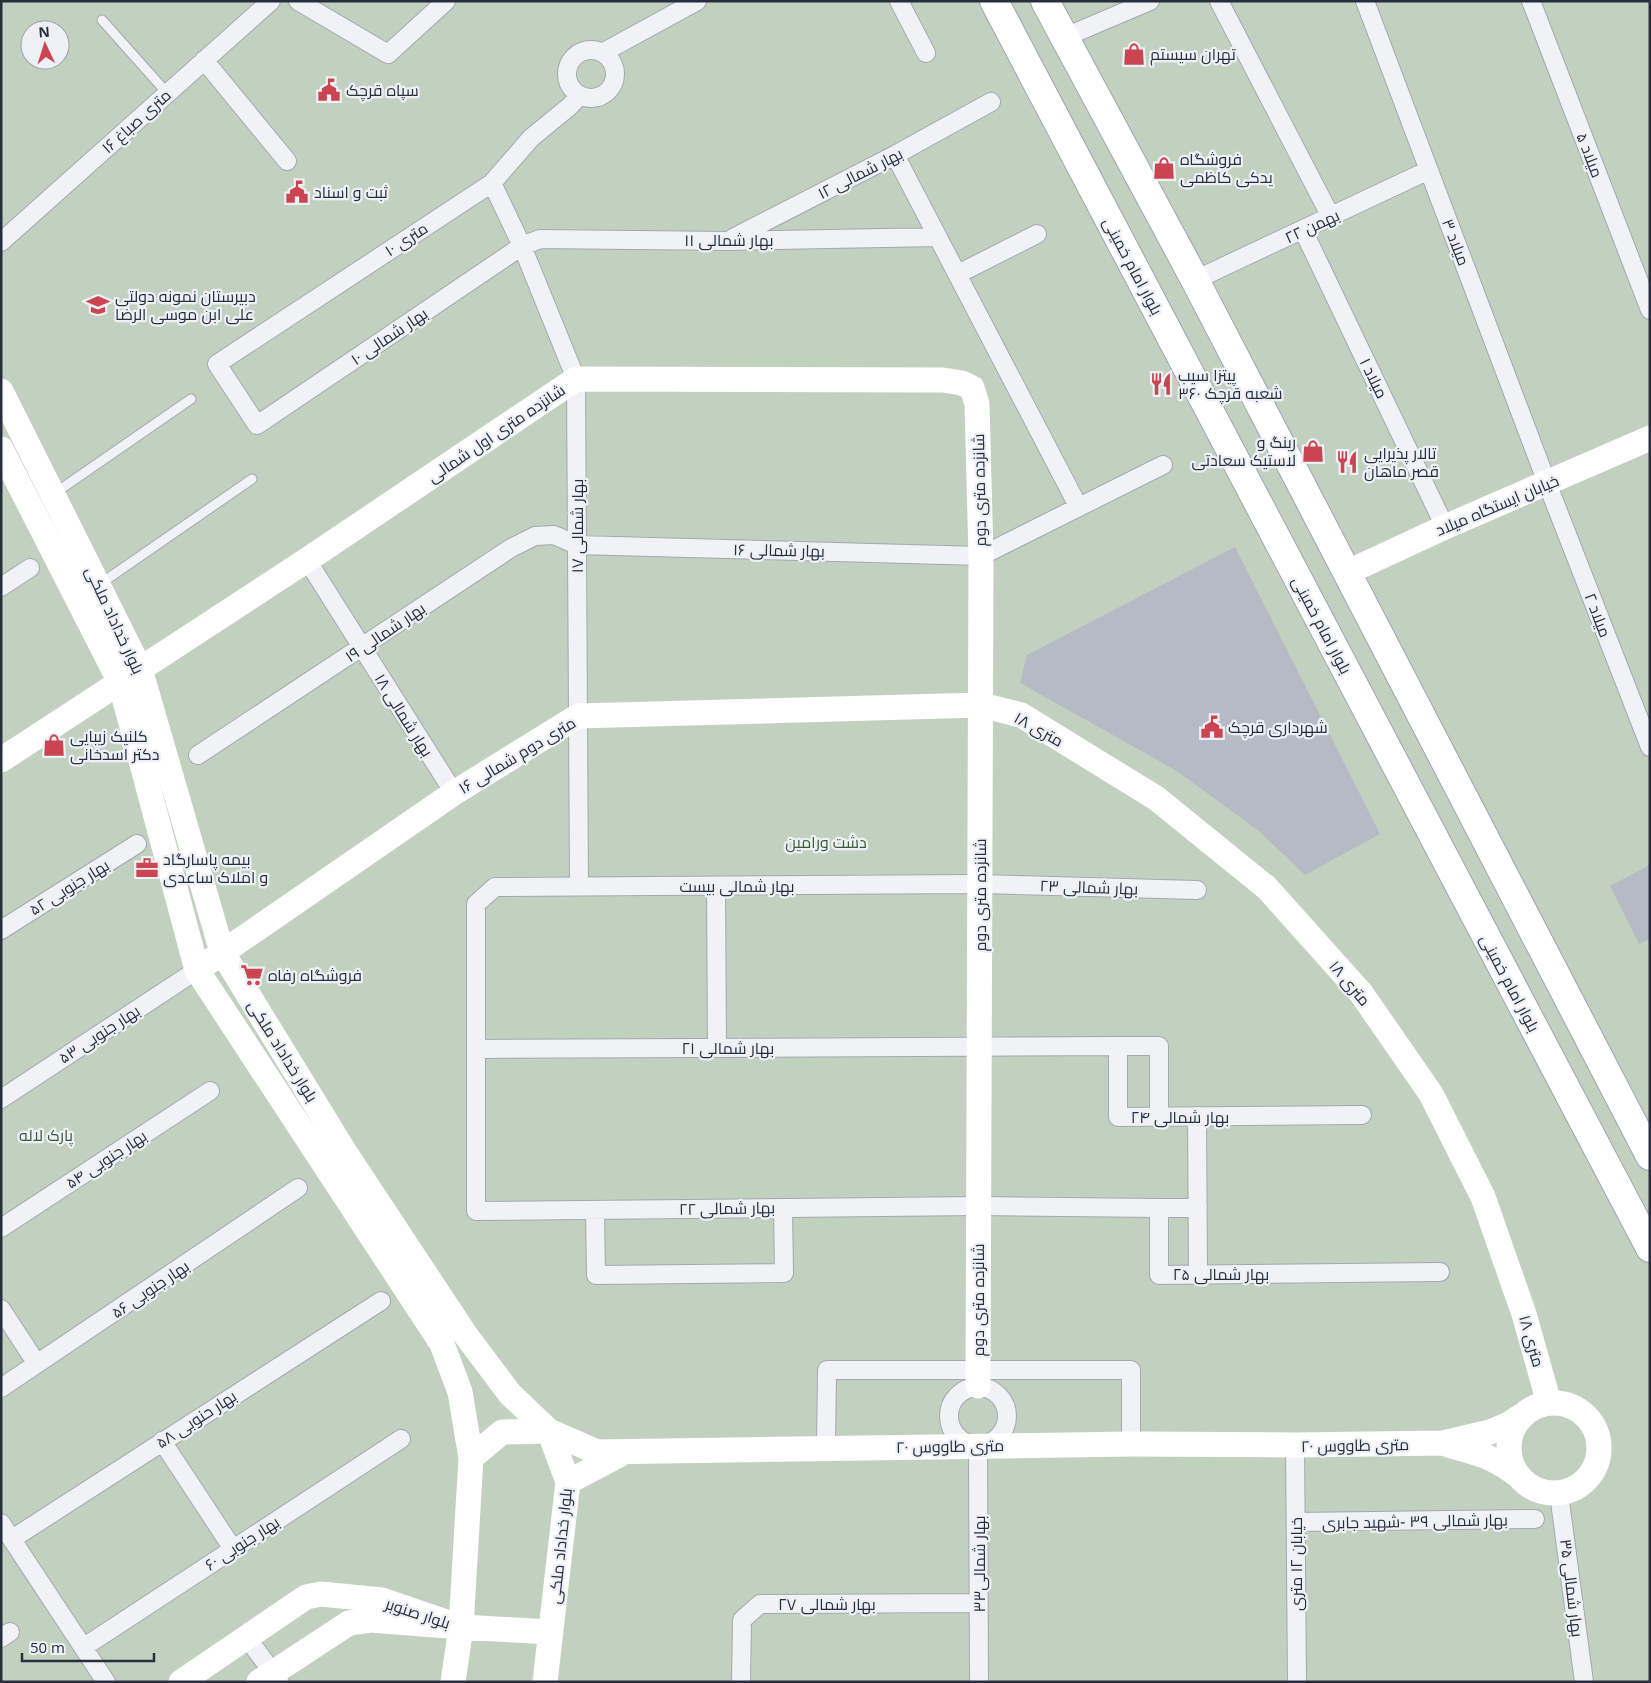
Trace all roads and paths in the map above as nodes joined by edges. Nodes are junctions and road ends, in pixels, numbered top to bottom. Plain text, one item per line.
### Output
1 (271, 1) edge
2 (298, 1) edge
3 (446, 1) edge
4 (697, 1) edge
5 (899, 1) edge
6 (994, 1) edge
7 (1045, 1) edge
8 (1150, 1) edge
9 (1219, 1) edge
10 (1365, 1) edge
11 (1531, 1) edge
12 (102, 20) dead end
13 (1065, 38) junction
14 (602, 53) junction
15 (926, 53) dead end
16 (204, 60) junction
17 (167, 93) junction
18 (579, 96) junction
19 (991, 102) dead end
20 (896, 155) junction
21 (287, 161) dead end
22 (1429, 170) junction
23 (492, 183) junction
24 (1332, 217) junction
25 (1304, 230) junction
26 (1037, 234) dead end
27 (938, 237) junction
28 (728, 241) junction
29 (1, 242) edge
30 (522, 246) junction
31 (958, 274) junction
32 (1195, 280) junction
33 (1650, 310) edge
34 (576, 379) junction
35 (1, 391) edge
36 (191, 400) dead end
37 (977, 404) joint
38 (257, 425) joint
39 (1650, 438) edge
40 (1, 449) edge
41 (1163, 465) dead end
42 (252, 479) dead end
43 (1547, 483) junction
44 (54, 494) junction
45 (1078, 506) junction
46 (1445, 527) junction
47 (577, 545) junction
48 (981, 556) junction
49 (307, 560) junction
50 (30, 568) dead end
51 (1346, 573) junction
52 (99, 584) junction
53 (1, 587) edge
54 (362, 648) junction
55 (130, 676) junction
56 (981, 705) junction
57 (578, 716) junction
58 (1650, 747) edge
59 (198, 755) dead end
60 (1, 760) edge
61 (454, 793) junction
62 (137, 844) dead end
63 (980, 884) junction
64 (579, 886) junction
65 (716, 886) junction
66 (1197, 890) dead end
67 (1, 930) edge
68 (222, 952) junction
69 (197, 970) junction
70 (979, 1046) junction
71 (1118, 1046) junction
72 (717, 1048) junction
73 (476, 1049) junction
74 (210, 1091) dead end
75 (1, 1099) edge
76 (1362, 1115) dead end
77 (1197, 1116) junction
78 (1159, 1117) junction
79 (1650, 1156) edge
80 (298, 1188) dead end
81 (979, 1206) junction
82 (783, 1208) junction
83 (1158, 1208) junction
84 (1198, 1208) junction
85 (595, 1210) junction
86 (1, 1228) edge
87 (1650, 1248) edge
88 (1440, 1272) dead end
89 (1198, 1274) junction
90 (381, 1301) dead end
91 (3, 1316) edge
92 (38, 1364) junction
93 (978, 1378) junction
94 (1, 1388) edge
95 (1549, 1403) junction
96 (1521, 1416) junction
97 (549, 1432) junction
98 (401, 1440) dead end
99 (162, 1441) junction
100 (1131, 1444) junction
101 (1443, 1444) junction
102 (1295, 1445) junction
103 (978, 1446) junction
104 (826, 1447) junction
105 (625, 1452) junction
106 (471, 1458) junction
107 (1516, 1475) junction
108 (568, 1482) junction
109 (1559, 1494) junction
110 (1535, 1519) dead end
111 (1296, 1522) junction
112 (1, 1523) edge
113 (12, 1539) junction
114 (233, 1549) junction
115 (979, 1603) junction
116 (461, 1627) junction
117 (551, 1632) junction
118 (247, 1638) junction
119 (84, 1648) junction
120 (271, 1679) edge
121 (106, 1682) edge
122 (182, 1682) edge
123 (453, 1682) edge
124 (545, 1682) edge
125 (741, 1682) edge
126 (979, 1682) edge
127 (1297, 1682) edge
128 (1584, 1682) edge

1 - 16 street, ۱۶ متری صباغ
2 - 3 street
4 - 14 street
5 - 15 street
6 - 87 main road, بلوار امام خمینی
7 - 13 main road
8 - 13 street
9 - 24 street
10 - 22 street, میلاد ۳
11 - 33 street, میلاد ۵
12 - 17 lane
13 - 32 main road
14 - 18 street
14 - 18 street
16 - 17 street, ۱۶ متری صباغ
16 - 21 street
17 - 29 street, ۱۶ متری صباغ
18 - 23 street, ۱۰ متری
19 - 20 street, بهار شمالی ۱۲
20 - 27 street
20 - 28 street, بهار شمالی ۱۲
22 - 24 street, ۲۲ بهمن
22 - 43 street, میلاد ۳
23 - 30 street, بهار شمالی ۱۷
23 - 38 street, ۱۰ متری
24 - 25 street, ۲۲ بهمن
25 - 32 street, ۲۲ بهمن
25 - 46 street, میلاد ۱
26 - 31 street
27 - 28 street, بهار شمالی ۱۱
27 - 31 street
28 - 30 street, بهار شمالی ۱۱
30 - 34 street, بهار شمالی ۱۷
30 - 38 street, بهار شمالی ۱۰
31 - 45 street
32 - 51 main road
34 - 37 street, شانزده متری اول شمالی
34 - 47 street, بهار شمالی ۱۷
34 - 49 street, شانزده متری اول شمالی
35 - 44 street, بلوار خداداد ملکی
36 - 44 lane
37 - 48 street, شانزده متری دوم
39 - 43 street, خیابان ایستگاه میلاد
40 - 55 street, بلوار خداداد ملکی
41 - 45 street
42 - 52 lane
43 - 46 street, خیابان ایستگاه میلاد
43 - 58 street, میلاد ۲
44 - 52 street, بلوار خداداد ملکی
45 - 48 street
46 - 51 street, خیابان ایستگاه میلاد
47 - 48 street, بهار شمالی ۱۶
47 - 54 street, بهار شمالی ۱۹
47 - 57 street, بهار شمالی ۱۷
48 - 56 street, شانزده متری دوم
49 - 54 street, بهار شمالی ۱۸
49 - 55 street, شانزده متری اول شمالی
50 - 53 street
51 - 79 main road
52 - 55 street, بلوار خداداد ملکی
54 - 59 street, بهار شمالی ۱۹
54 - 61 street, بهار شمالی ۱۸
55 - 60 street, شانزده متری اول شمالی
55 - 68 street, بلوار خداداد ملکی
55 - 69 street, بلوار خداداد ملکی
56 - 57 street, ۱۶ متری دوم شمالی
56 - 63 street, شانزده متری دوم
56 - 95 street, ۱۸ متری
57 - 61 street, ۱۶ متری دوم شمالی
57 - 64 street, بهار شمالی ۱۷
61 - 68 street, ۱۶ متری دوم شمالی
62 - 67 street, بهار جنوبی ۵۲
63 - 65 street, بهار شمالی بیست
63 - 66 street, بهار شمالی ۲۳
63 - 70 street, شانزده متری دوم
64 - 65 street, بهار شمالی بیست
64 - 73 street, بهار شمالی بیست
65 - 72 street
68 - 69 street, ۱۶ متری دوم شمالی
68 - 97 street, بلوار خداداد ملکی
69 - 75 street, بهار جنوبی ۵۳
69 - 106 street, بلوار خداداد ملکی
70 - 71 street
70 - 72 street, بهار شمالی ۲۱
70 - 81 street, شانزده متری دوم
71 - 78 street, بهار شمالی ۲۴
71 - 78 street
72 - 73 street, بهار شمالی ۲۱
73 - 85 street, بهار شمالی ۲۲
74 - 86 street, بهار جنوبی ۵۴
76 - 77 street, بهار شمالی ۲۴
77 - 78 street, بهار شمالی ۲۴
77 - 84 street
80 - 92 street, بهار جنوبی ۵۶
81 - 82 street, بهار شمالی ۲۲
81 - 83 street
81 - 93 street, شانزده متری دوم
82 - 85 street, بهار شمالی ۲۲
82 - 85 street
83 - 84 street
83 - 89 street, بهار شمالی ۲۵
84 - 89 street
88 - 89 street, بهار شمالی ۲۵
90 - 99 street, بهار حنوبی ۵۸
91 - 92 street
92 - 94 street, بهار جنوبی ۵۶
93 - 100 street
93 - 103 street
93 - 103 street
93 - 104 street
95 - 96 street
95 - 109 street
96 - 101 street, ۲۰ متری طاووس
96 - 107 street
97 - 105 street, ۲۰ متری طاووس
97 - 106 street, ۲۰ متری طاووس
97 - 108 street, بلوار خداداد ملکی
98 - 114 street, بهار جنوبی ۶۰
99 - 113 street, بهار حنوبی ۵۸
99 - 114 street
100 - 102 street, ۲۰ متری طاووس
100 - 103 street, ۲۰ متری طاووس
101 - 102 street, ۲۰ متری طاووس
101 - 107 street, ۲۰ متری طاووس
102 - 111 street, خیابان ۱۲ متری
103 - 104 street, ۲۰ متری طاووس
103 - 115 street, بهار شمالی۳۳
104 - 105 street, ۲۰ متری طاووس
105 - 108 street
106 - 116 street, بلوار خداداد ملکی
107 - 109 street
108 - 117 street, بلوار خداداد ملکی
109 - 128 street, بهار شمالی ۳۵
110 - 111 street, بهار شمالی ۳۹ -شهید جابری
111 - 127 street, خیابان ۱۲ متری
112 - 113 street
113 - 119 street
114 - 119 street, بهار جنوبی ۶۰
115 - 125 street, بهار شمالی ۲۷
115 - 126 street, بهار شمالی۳۳
116 - 117 street
116 - 118 street, بلوار صنوبر
116 - 120 street, بلوار صنوبر
116 - 123 street, بلوار خداداد ملکی
117 - 124 street, بلوار خداداد ملکی
118 - 120 street
118 - 122 street, بلوار صنوبر
119 - 121 street

